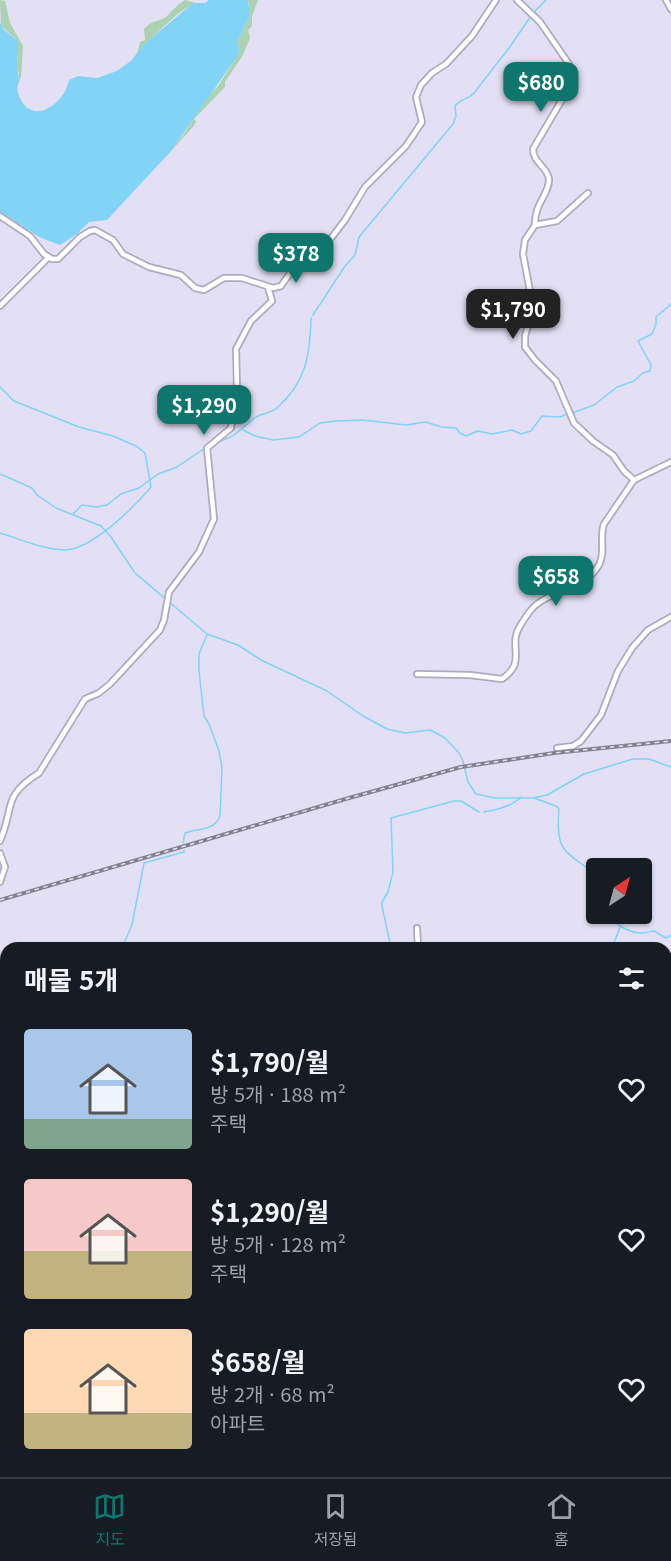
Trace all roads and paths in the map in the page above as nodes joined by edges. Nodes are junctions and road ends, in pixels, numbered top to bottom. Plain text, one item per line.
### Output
1 (496, 0) edge
2 (517, 0) edge
3 (666, 0) edge
4 (671, 9) edge
5 (588, 194) dead end
6 (0, 216) edge
7 (535, 225) junction
8 (49, 257) junction
9 (268, 287) junction
10 (0, 306) edge
11 (671, 462) edge
12 (634, 480) junction
13 (671, 617) edge
14 (417, 674) dead end
15 (557, 748) dead end
16 (0, 841) edge
17 (0, 853) edge
18 (0, 882) edge
19 (417, 928) dead end
20 (418, 942) edge

1 - 9 street
2 - 7 street
3 - 4 street
5 - 7 street
6 - 8 street
7 - 12 street
8 - 9 street
8 - 10 street
9 - 16 street
11 - 12 street
12 - 14 street
13 - 15 street
17 - 18 street
19 - 20 street

